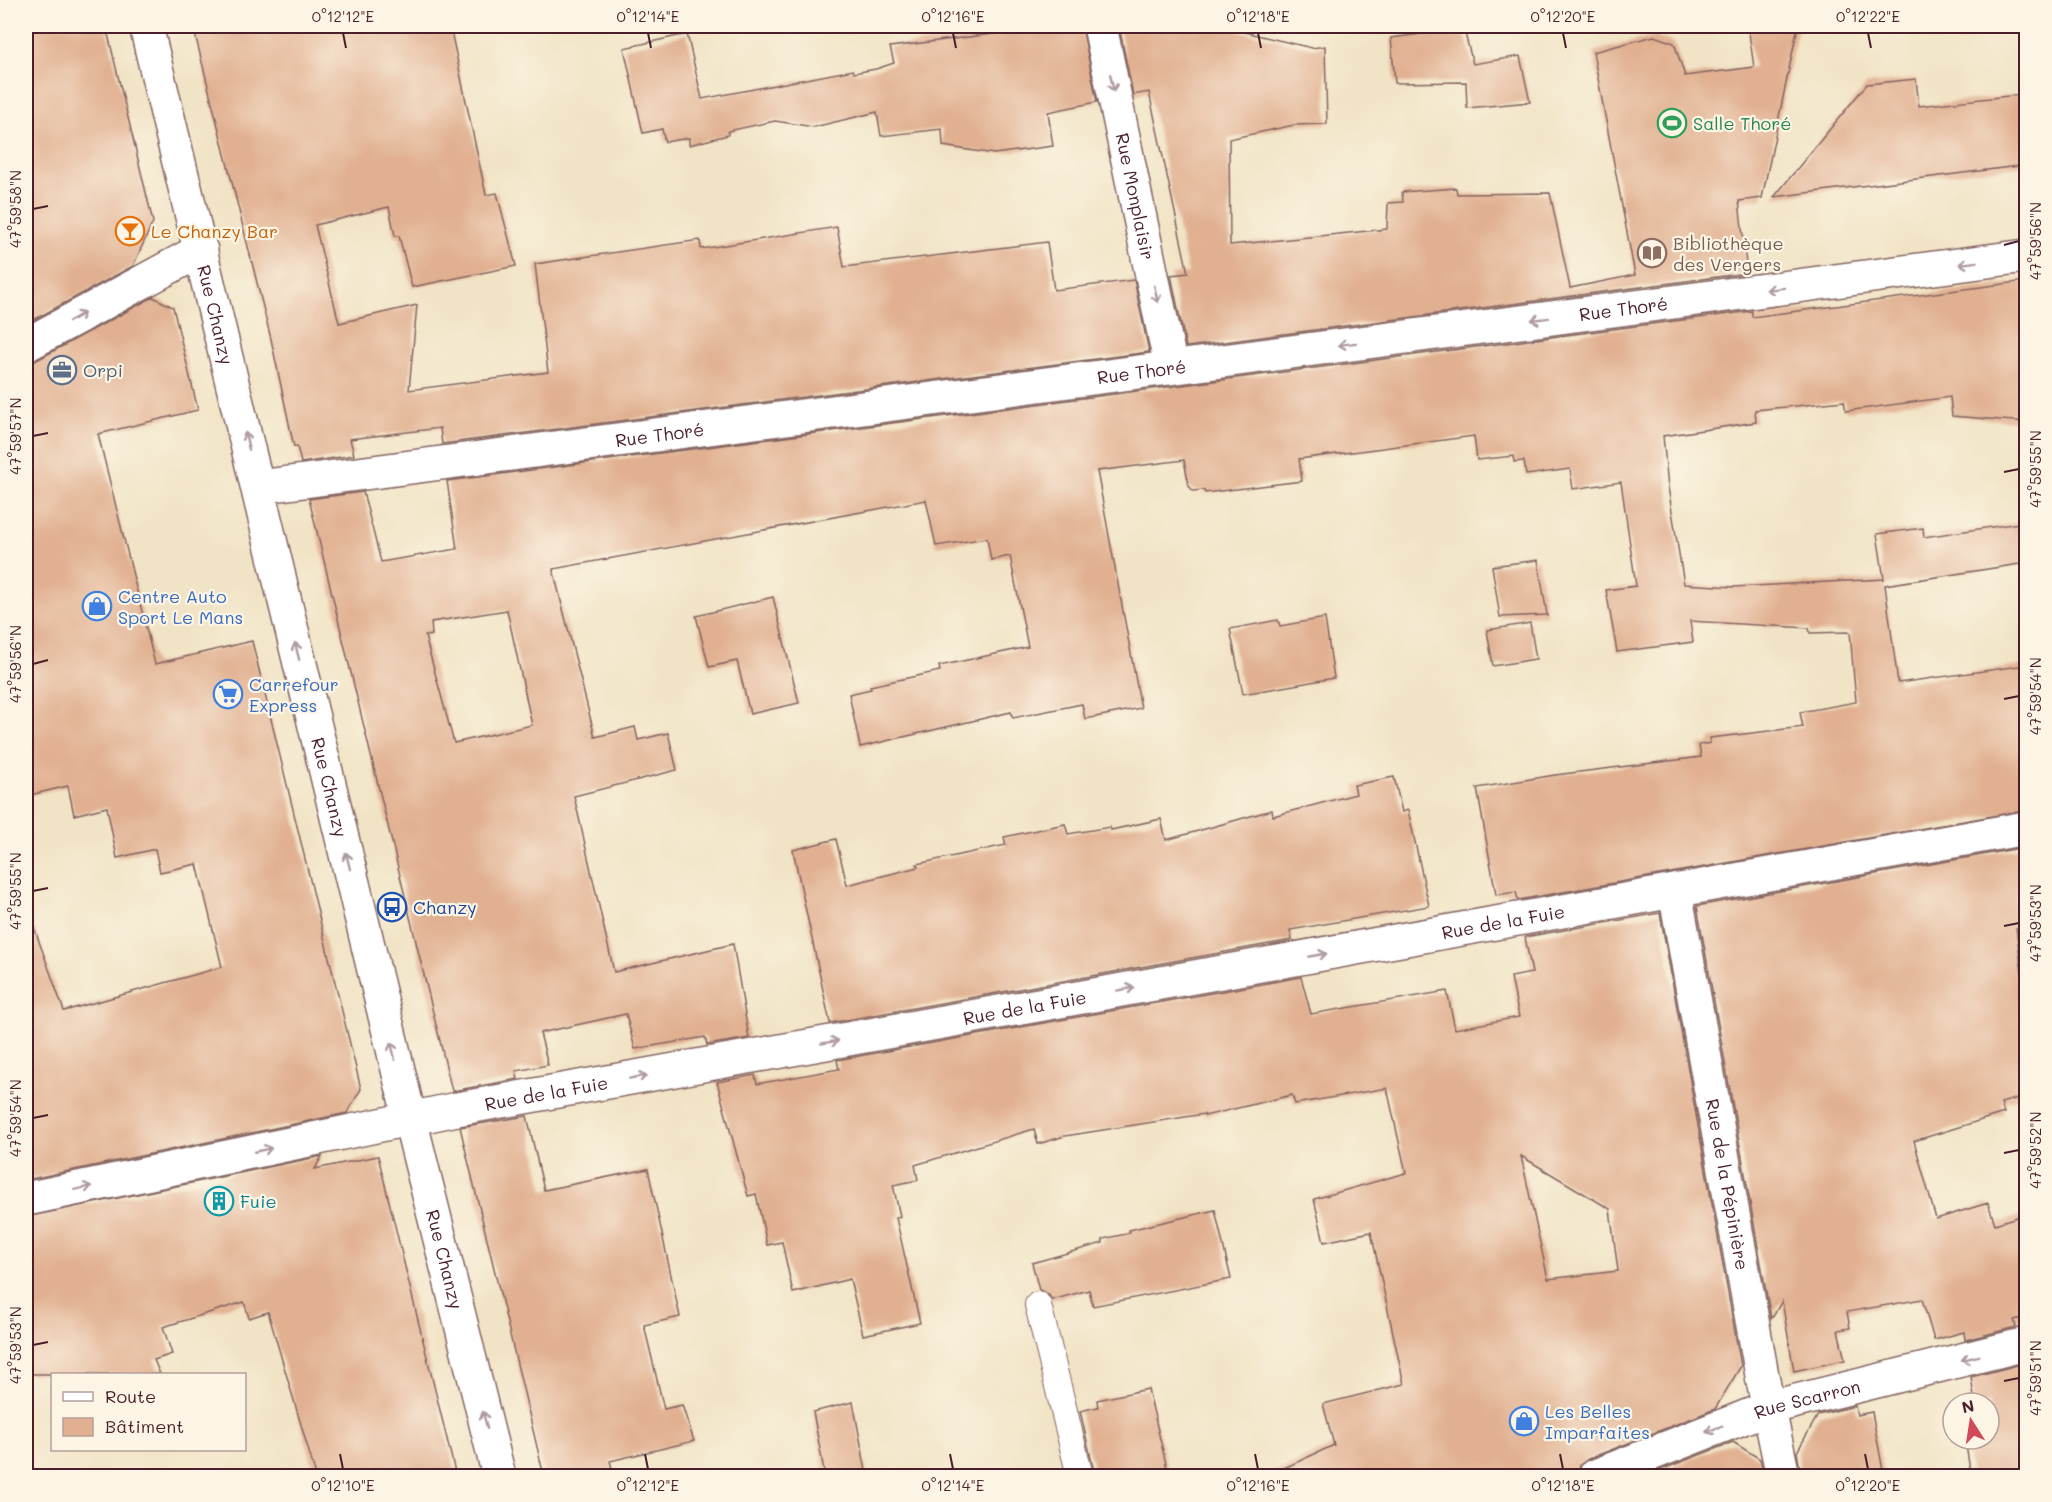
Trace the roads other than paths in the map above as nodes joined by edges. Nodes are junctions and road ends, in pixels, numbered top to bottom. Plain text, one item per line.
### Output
1 (146, 26) edge
2 (1100, 26) edge
3 (201, 250) junction
4 (2026, 256) edge
5 (26, 345) edge
6 (1172, 367) junction
7 (258, 486) junction
8 (2026, 828) edge
9 (1675, 891) junction
10 (410, 1119) junction
11 (26, 1199) edge
12 (1038, 1305) dead end
13 (2026, 1344) edge
14 (1768, 1408) junction
15 (500, 1476) edge
16 (1080, 1476) edge
17 (1595, 1476) edge
18 (1783, 1476) edge

1 - 3 street, Rue Chanzy
2 -> 6 street, Rue Monplaisir
5 -> 3 street
7 -> 3 street, Rue Chanzy
4 -> 6 street, Rue Thoré
6 - 7 street, Rue Thoré
10 -> 7 street, Rue Chanzy
8 - 9 street, Rue de la Fuie
10 -> 9 street, Rue de la Fuie
9 - 14 street, Rue de la Pépinière
11 -> 10 street, Rue de la Fuie
15 -> 10 street, Rue Chanzy
12 - 16 lane
13 -> 14 street, Rue Scarron
14 -> 17 street, Rue Scarron
14 - 18 street, Rue de la Pépinière

